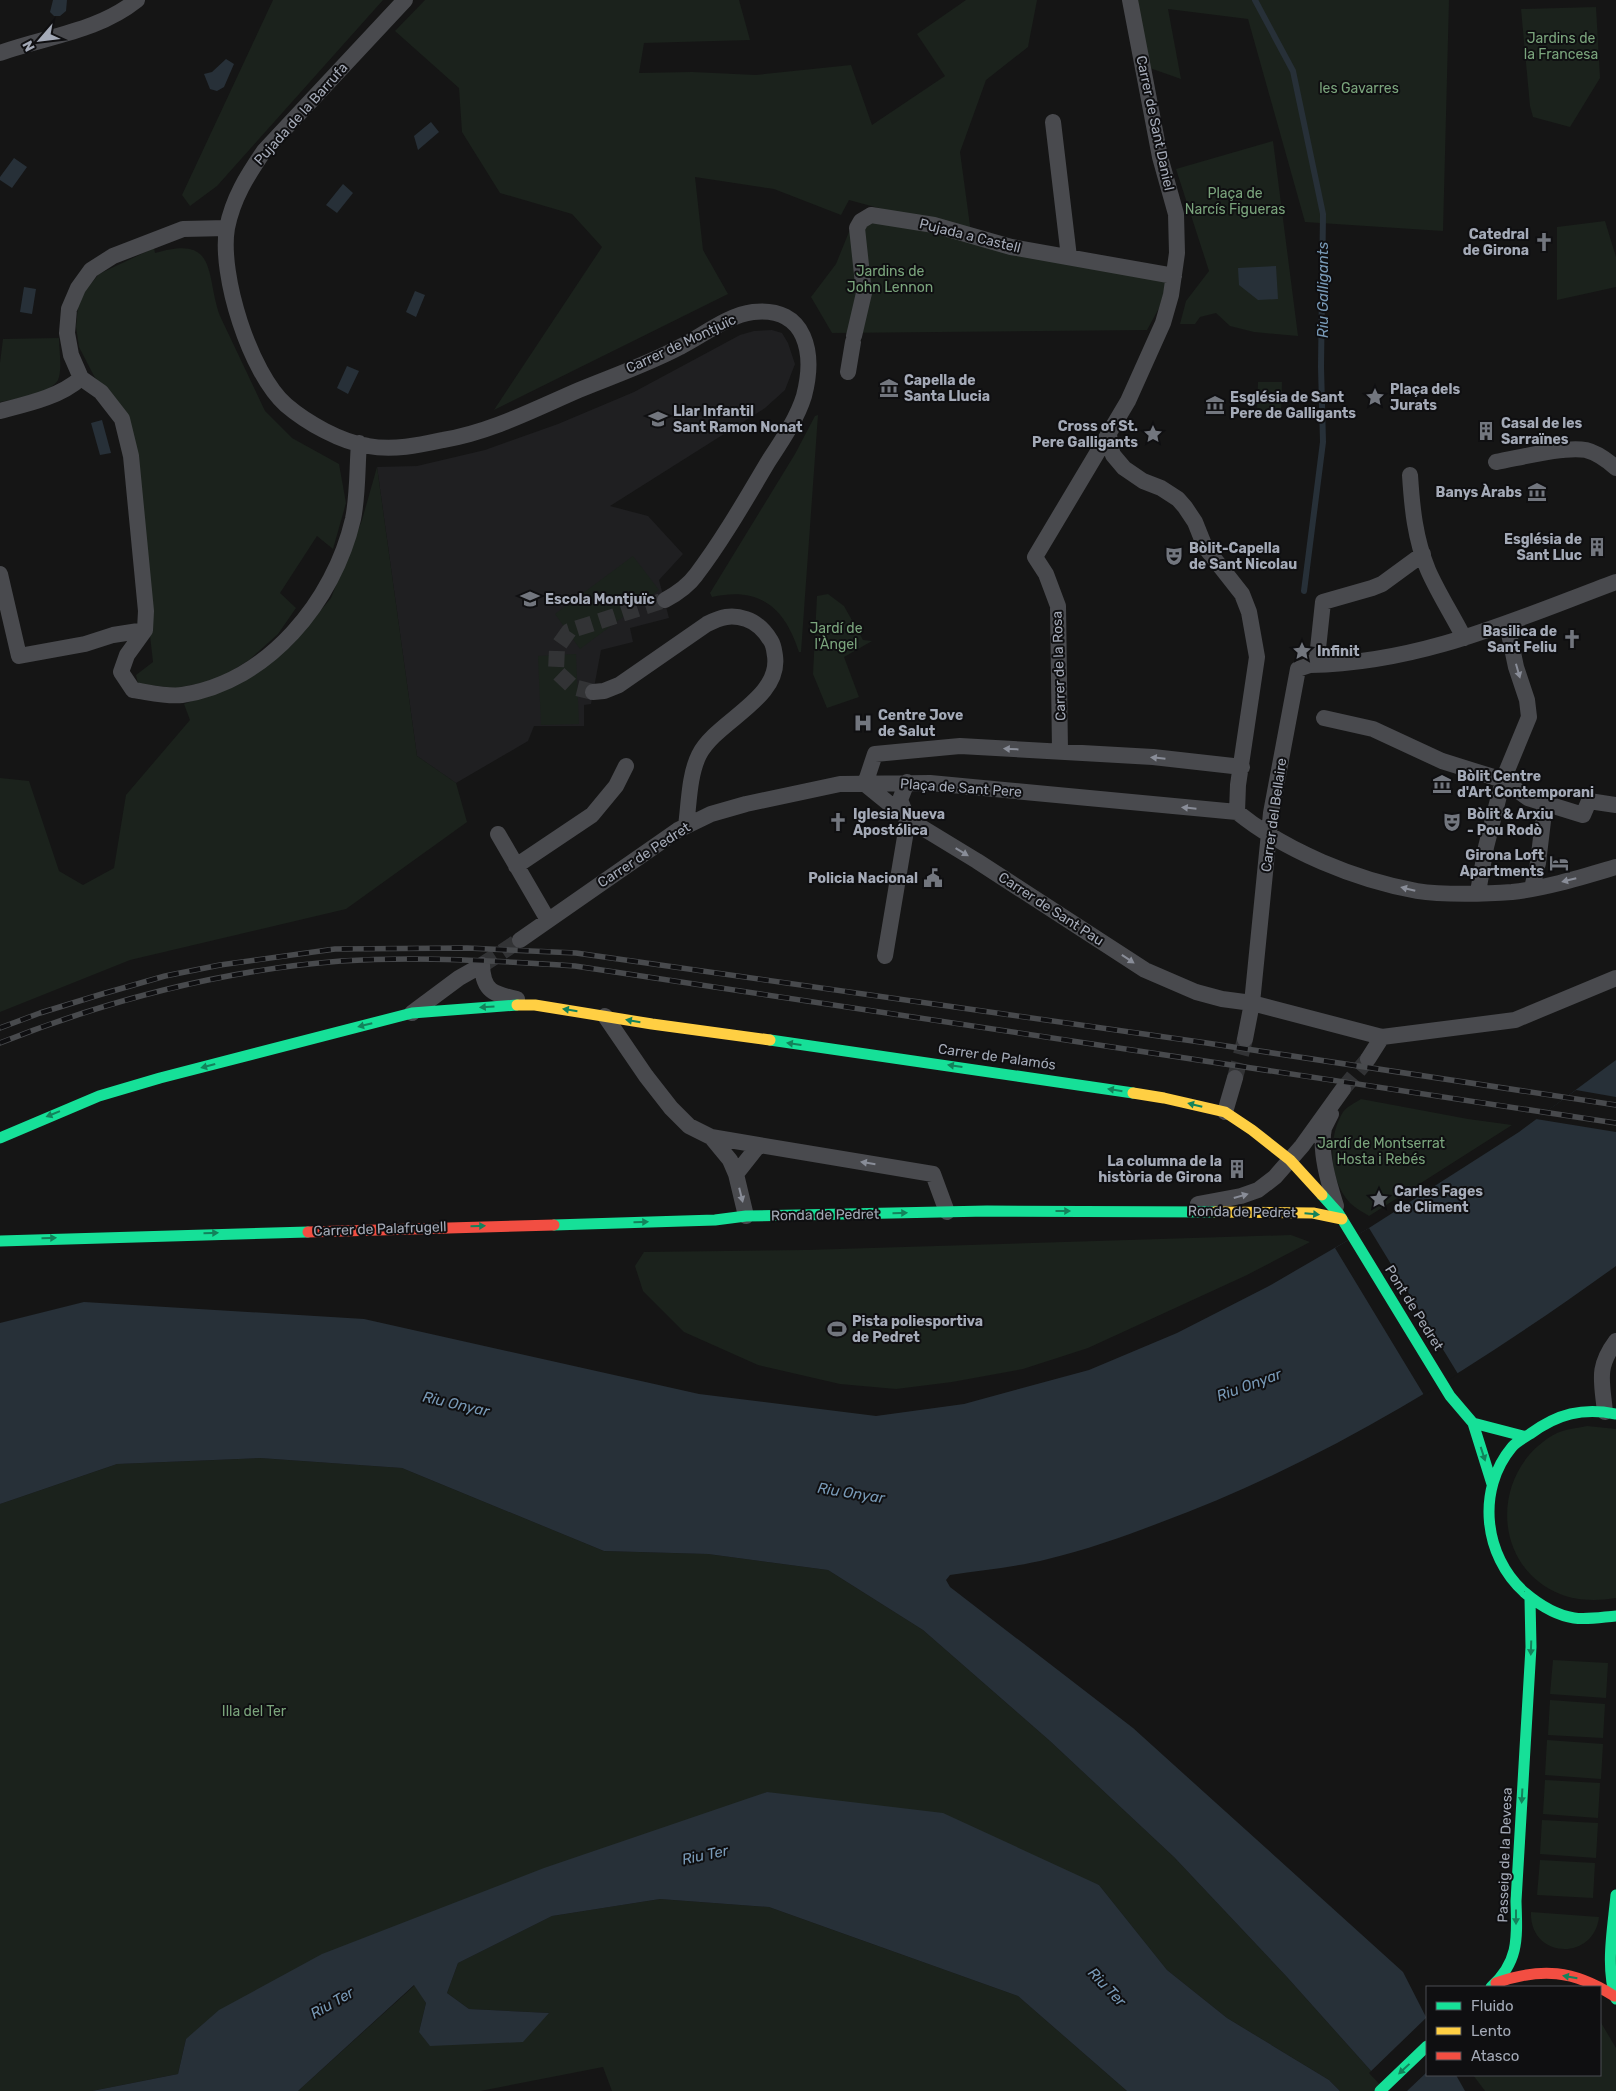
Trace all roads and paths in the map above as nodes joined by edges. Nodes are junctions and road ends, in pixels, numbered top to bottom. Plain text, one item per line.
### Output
1 (137, 0) edge
2 (405, 0) edge
3 (1130, 0) edge
4 (0, 51) edge
5 (1053, 122) dead end
6 (227, 228) junction
7 (1069, 256) junction
8 (1174, 276) junction
9 (848, 372) dead end
10 (81, 378) junction
11 (0, 411) edge
12 (314, 426) joint
13 (1109, 434) junction
14 (359, 443) junction
15 (1496, 462) dead end
16 (1616, 468) edge
17 (1410, 475) dead end
18 (1423, 554) junction
19 (1035, 557) joint
20 (0, 574) edge
21 (1616, 582) edge
22 (665, 600) tunnel mouth
23 (1507, 624) junction
24 (145, 630) junction
25 (1464, 638) junction
26 (1310, 665) junction
27 (592, 692) tunnel mouth
28 (1324, 718) dead end
29 (1060, 751) junction
30 (626, 766) dead end
31 (1242, 767) junction
32 (1503, 780) junction
33 (907, 782) junction
34 (864, 784) junction
35 (1545, 804) junction
36 (1616, 806) edge
37 (1238, 812) junction
38 (908, 819) junction
39 (686, 826) junction
40 (1269, 833) junction
41 (498, 834) dead end
42 (516, 866) junction
43 (1616, 867) edge
44 (1532, 888) junction
45 (1478, 892) junction
46 (548, 920) junction
47 (520, 940) tunnel mouth
48 (885, 956) dead end
49 (1616, 978) edge
50 (1252, 1003) junction
51 (536, 1005) junction
52 (412, 1013) junction
53 (605, 1016) junction
54 (1382, 1038) junction
55 (1245, 1039) tunnel mouth
56 (1368, 1059) tunnel mouth
57 (1235, 1078) tunnel mouth
58 (1225, 1112) junction
59 (711, 1137) junction
60 (0, 1138) edge
61 (759, 1145) junction
62 (1290, 1160) junction
63 (736, 1174) junction
64 (1141, 1211) junction
65 (948, 1212) junction
66 (746, 1216) junction
67 (1341, 1216) junction
68 (5, 1238) edge
69 (1616, 1341) edge
70 (1610, 1413) edge
71 (1473, 1423) junction
72 (1523, 1436) junction
73 (1492, 1484) junction
74 (1530, 1599) junction
75 (1616, 1616) edge
76 (1616, 1894) edge
77 (1494, 1985) edge
78 (1598, 1986) edge
79 (1601, 1988) edge
80 (1615, 1997) edge
81 (1426, 2047) edge
82 (1380, 2091) edge

1 - 4 street
2 - 6 street, Pujada de la Barrufa
3 - 8 street, Carrer de Sant Daniel
5 - 7 street
6 - 10 street
6 - 12 street, Pujada de la Barrufa
7 - 8 street, Pujada a Castell
7 - 9 street, Pujada a Castell
8 - 13 street, Carrer de Sant Daniel
10 - 11 street
10 - 24 street
12 - 14 street, Carrer de Montjuïc
13 - 19 street, Carrer de Sant Daniel
13 - 31 street
14 - 22 street, Carrer de Montjuïc
14 - 24 street
15 - 16 street
17 - 18 street
18 - 25 street
18 - 26 street, Carrer del Bellaire
19 - 29 street, Carrer de la Rosa
20 - 24 street
21 - 23 street
23 - 25 street
23 -> 32 street
25 - 26 street
26 - 40 street, Carrer del Bellaire
27 - 39 street
28 - 32 street
31 -> 29 street
29 -> 34 street
30 - 42 street
31 - 37 street
32 - 35 street
32 - 45 street
33 - 34 street, Plaça de Sant Pere
37 -> 33 street, Plaça de Sant Pere
33 - 38 street
34 - 38 street, Carrer de Sant Pau
34 - 39 street, Carrer de Pedret
35 - 36 street
35 - 44 street
37 - 40 street
38 - 48 street
38 -> 50 street, Carrer de Sant Pau
39 - 46 street, Carrer de Pedret
45 -> 40 street
40 - 50 street, Carrer del Bellaire
41 - 42 street
42 - 46 street
43 -> 44 street
44 - 45 street
46 - 47 street, Carrer de Pedret
49 - 54 street
50 - 54 street, Carrer de Sant Pau
50 - 55 street, Carrer del Bellaire
51 -> 52 street, Carrer de Palamós
51 - 52 street
53 -> 51 street, Carrer de Palamós
52 -> 60 street, Carrer de Palamós
58 -> 53 street, Carrer de Palamós
53 - 59 street
54 - 56 street
57 - 58 street
58 - 62 street, Carrer de Palamós
59 - 61 street
59 - 63 street
61 - 63 street
65 -> 61 street
64 -> 62 street, Ronda de Pedret
62 - 67 street, Carrer de Palamós
62 - 67 street, Ronda de Pedret
63 -> 66 street
65 -> 64 street, Ronda de Pedret
64 -> 67 street, Ronda de Pedret
66 -> 65 street, Ronda de Pedret
68 -> 66 street, Carrer de Palafrugell
67 - 71 street, Pont de Pedret
69 - 70 street
70 - 72 street
71 - 72 street
71 -> 73 street
72 - 73 street
73 - 74 street
74 - 75 street
74 -> 77 street, Passeig de la Devesa
76 - 80 street, Passeig de la Devesa
78 -> 77 street, Passeig de la Devesa
80 -> 79 street, Passeig de la Devesa
81 -> 82 street

